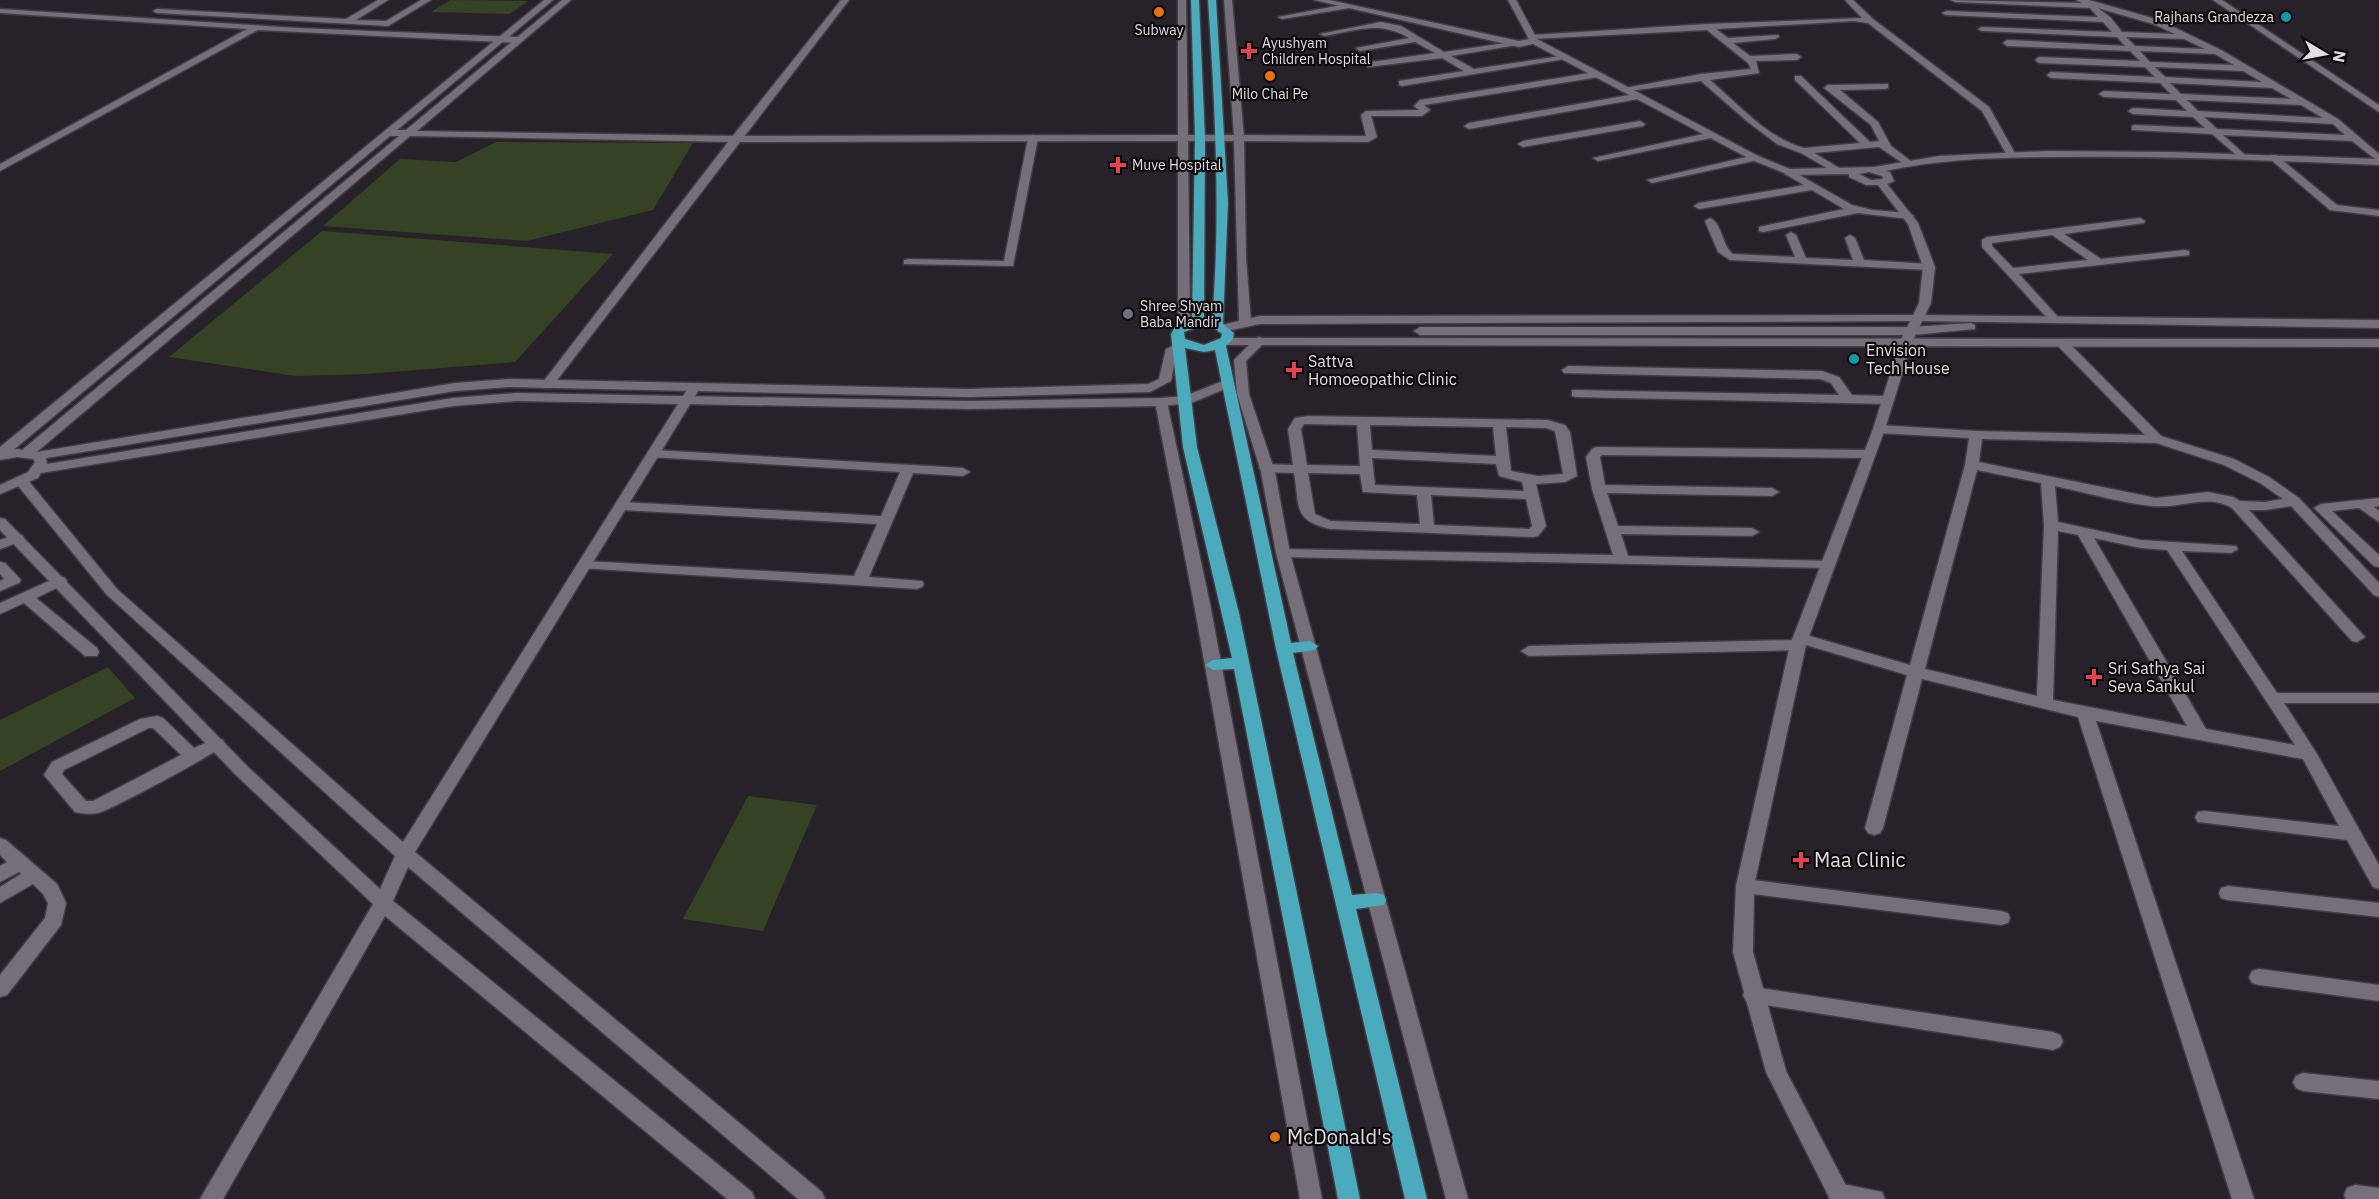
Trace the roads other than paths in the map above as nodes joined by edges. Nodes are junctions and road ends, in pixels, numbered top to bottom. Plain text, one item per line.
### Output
1 (384, 0) edge
2 (420, 0) edge
3 (427, 0) edge
4 (549, 0) edge
5 (567, 0) edge
6 (845, 0) edge
7 (1182, 0) edge
8 (1195, 0) edge
9 (1212, 0) edge
10 (1228, 0) edge
11 (1318, 0) edge
12 (1512, 0) edge
13 (1849, 0) edge
14 (1955, 0) edge
15 (2080, 0) edge
16 (2217, 0) edge
17 (173, 4) dead end
18 (1347, 6) junction
19 (2092, 6) junction
20 (2107, 7) junction
21 (0, 11) edge
22 (157, 11) junction
23 (1946, 14) dead end
24 (1282, 17) dead end
25 (138, 20) junction
26 (317, 20) junction
27 (2104, 20) junction
28 (347, 21) junction
29 (1870, 21) junction
30 (2156, 22) junction
31 (1707, 26) junction
32 (255, 28) junction
33 (1982, 29) dead end
34 (298, 30) junction
35 (1324, 34) dead end
36 (2118, 34) junction
37 (1775, 37) dead end
38 (2190, 37) junction
39 (1417, 39) junction
40 (1533, 39) junction
41 (501, 40) junction
42 (518, 40) junction
43 (1726, 41) junction
44 (1519, 44) junction
45 (2007, 44) dead end
46 (1360, 48) dead end
47 (2131, 48) junction
48 (2218, 52) junction
49 (1442, 56) junction
50 (1797, 57) dead end
51 (1567, 58) junction
52 (1749, 59) junction
53 (2038, 60) dead end
54 (2146, 64) junction
55 (1371, 65) dead end
56 (2247, 68) junction
57 (1472, 72) junction
58 (1596, 75) junction
59 (2051, 75) dead end
60 (1701, 77) junction
61 (1798, 78) dead end
62 (2163, 80) junction
63 (1402, 83) dead end
64 (2276, 85) junction
65 (1885, 86) dead end
66 (1832, 88) junction
67 (1623, 89) junction
68 (1810, 89) junction
69 (2104, 94) dead end
70 (1635, 97) junction
71 (2180, 97) junction
72 (2306, 102) junction
73 (2379, 109) edge
74 (2133, 111) dead end
75 (2195, 114) junction
76 (2335, 121) junction
77 (1640, 124) dead end
78 (1469, 126) dead end
79 (2135, 128) dead end
80 (1610, 130) junction
81 (2216, 132) junction
82 (387, 133) junction
83 (408, 133) junction
84 (1708, 136) junction
85 (1033, 138) junction
86 (1183, 138) junction
87 (1200, 138) junction
88 (1222, 138) junction
89 (1239, 138) junction
90 (2356, 138) junction
91 (735, 139) junction
92 (1523, 144) dead end
93 (1868, 145) junction
94 (1886, 146) junction
95 (1644, 149) junction
96 (1804, 151) junction
97 (2011, 155) junction
98 (2240, 155) junction
99 (2273, 157) junction
100 (1598, 158) dead end
101 (1755, 158) junction
102 (2379, 160) edge
103 (1907, 162) junction
104 (0, 168) edge
105 (1875, 170) junction
106 (1837, 171) junction
107 (1854, 171) junction
108 (1789, 172) junction
109 (1652, 180) dead end
110 (1881, 183) junction
111 (1815, 186) junction
112 (1699, 206) dead end
113 (1856, 210) junction
114 (2379, 213) edge
115 (1909, 216) junction
116 (1710, 221) dead end
117 (2140, 221) dead end
118 (1763, 229) dead end
119 (2053, 231) junction
120 (1791, 235) dead end
121 (1850, 238) dead end
122 (2185, 253) dead end
123 (1802, 261) junction
124 (908, 262) dead end
125 (2098, 262) junction
126 (1860, 264) junction
127 (1929, 267) junction
128 (2010, 272) junction
129 (2054, 320) junction
130 (1245, 322) junction
131 (1198, 323) junction
132 (2379, 324) edge
133 (1912, 330) junction
134 (2379, 334) edge
135 (1222, 335) junction
136 (1180, 337) junction
137 (1260, 341) junction
138 (2062, 343) junction
139 (2379, 343) edge
140 (1568, 370) dead end
141 (1228, 383) junction
142 (548, 385) junction
143 (1576, 393) dead end
144 (691, 394) junction
145 (1848, 399) junction
146 (1187, 400) junction
147 (1888, 400) junction
148 (1161, 402) junction
149 (1363, 421) junction
150 (1499, 424) junction
151 (1879, 429) junction
152 (1976, 435) junction
153 (2156, 440) junction
154 (655, 454) junction
155 (1366, 454) junction
156 (1869, 454) junction
157 (0, 455) edge
158 (35, 459) junction
159 (1502, 460) junction
160 (1972, 465) junction
161 (1266, 468) junction
162 (1302, 468) junction
163 (908, 469) junction
164 (1367, 470) junction
165 (963, 472) dead end
166 (1528, 478) junction
167 (2048, 480) junction
168 (22, 482) junction
169 (1599, 489) junction
170 (0, 490) edge
171 (1424, 491) junction
172 (1772, 492) dead end
173 (1532, 495) junction
174 (2294, 501) junction
175 (2379, 502) edge
176 (2361, 503) junction
177 (2237, 505) junction
178 (622, 506) junction
179 (2379, 518) edge
180 (884, 520) junction
181 (0, 522) edge
182 (2051, 525) junction
183 (1427, 530) junction
184 (1612, 530) junction
185 (1752, 532) dead end
186 (2084, 533) junction
187 (8, 542) edge
188 (2172, 546) junction
189 (2231, 549) dead end
190 (1283, 553) junction
191 (1622, 560) junction
192 (2379, 563) edge
193 (1828, 564) junction
194 (0, 566) edge
195 (585, 566) junction
196 (860, 580) junction
197 (60, 581) junction
198 (917, 584) dead end
199 (0, 586) edge
200 (2379, 592) edge
201 (26, 597) junction
202 (0, 609) edge
203 (2357, 637) dead end
204 (1800, 642) junction
205 (1310, 645) junction
206 (1284, 649) junction
207 (1529, 651) dead end
208 (91, 652) dead end
209 (1241, 663) junction
210 (1213, 665) junction
211 (1917, 672) junction
212 (2270, 698) junction
213 (2379, 698) edge
214 (2045, 704) junction
215 (2085, 713) junction
216 (2200, 734) junction
217 (216, 744) junction
218 (2310, 754) junction
219 (193, 757) junction
220 (2204, 818) dead end
221 (1874, 828) dead end
222 (2353, 834) junction
223 (0, 845) edge
224 (405, 854) junction
225 (26, 869) junction
226 (0, 875) edge
227 (2379, 882) edge
228 (1745, 886) junction
229 (2228, 892) dead end
230 (0, 896) edge
231 (1377, 900) junction
232 (383, 903) junction
233 (1345, 903) junction
234 (2379, 910) edge
235 (2001, 918) dead end
236 (2259, 977) dead end
237 (0, 989) edge
238 (2379, 993) edge
239 (1754, 995) junction
240 (2053, 1041) dead end
241 (2303, 1082) dead end
242 (2379, 1090) edge
243 (2355, 1195) dead end
244 (1840, 1196) edge
245 (2379, 1198) edge
246 (211, 1199) edge
247 (744, 1199) edge
248 (814, 1199) edge
249 (1311, 1199) edge
250 (1349, 1199) edge
251 (1416, 1199) edge
252 (1456, 1199) edge
253 (1874, 1199) edge
254 (2243, 1199) edge

1 - 28 street
2 - 3 street
3 - 28 street
4 - 41 street
5 - 42 street
6 - 91 street
7 - 86 street
8 - 87 main road
9 - 88 main road
10 - 89 street
11 - 18 street
12 - 40 street
13 - 29 street
14 - 19 street
15 - 20 street
16 - 73 street
17 - 22 street
18 - 24 street
18 - 44 street
19 - 20 street
19 - 27 street
20 - 30 street
21 - 25 street
22 - 25 street
22 - 26 street
23 - 27 street
25 - 32 street
26 - 28 street
26 - 34 street
27 - 30 street
27 - 36 street
29 - 31 street
29 - 97 street
30 - 38 street
31 - 40 street
31 - 43 street
32 - 34 street
32 - 104 street
33 - 36 street
34 - 41 street
35 - 39 street
36 - 38 street
36 - 47 street
37 - 43 street
38 - 48 street
39 - 46 street
39 - 49 street
40 - 44 street
40 - 51 street
41 - 42 street
41 - 82 street
42 - 83 street
43 - 52 street
44 - 49 street
45 - 47 street
47 - 48 street
47 - 54 street
48 - 56 street
49 - 55 street
49 - 57 street
50 - 52 street
51 - 57 street
51 - 58 street
52 - 60 street
53 - 54 street
54 - 56 street
54 - 62 street
56 - 64 street
57 - 63 street
58 - 67 street
58 - 89 street
59 - 62 street
60 - 67 street
60 - 96 street
61 - 68 street
62 - 64 street
62 - 71 street
64 - 72 street
65 - 66 street
66 - 68 street
66 - 94 street
67 - 70 street
68 - 93 street
69 - 71 street
70 - 78 street
70 - 84 street
71 - 72 street
71 - 75 street
72 - 76 street
74 - 75 street
75 - 76 street
75 - 81 street
76 - 90 street
77 - 80 street
79 - 81 street
80 - 92 street
80 - 95 street
81 - 90 street
81 - 98 street
82 - 83 street
82 - 157 street
83 - 91 street
83 - 158 street
84 - 95 street
84 - 101 street
85 - 86 street
85 - 91 street
85 - 124 street
86 - 87 street
86 - 136 street
87 - 88 street
87 - 131 main road
88 - 89 street
88 - 135 main road
89 - 130 street
90 - 102 street
91 - 142 street
93 - 94 street
93 - 96 street
94 - 103 street
95 - 100 street
96 - 106 street
97 - 98 street
97 - 103 street
98 - 99 street
99 - 102 street
99 - 114 street
101 - 108 street
101 - 109 street
103 - 105 street
105 - 107 street
105 - 110 street
106 - 107 street
106 - 108 street
107 - 110 street
108 - 111 street
110 - 115 street
111 - 112 street
111 - 113 street
113 - 115 street
113 - 118 street
115 - 127 street
116 - 123 street
117 - 119 street
119 - 125 street
119 - 128 street
120 - 123 street
121 - 126 street
122 - 125 street
123 - 126 street
125 - 128 street
126 - 127 street
127 - 133 street
128 - 129 street
129 - 132 street
129 - 133 street
130 - 133 street
130 - 135 street
131 - 135 main road
131 - 136 main road
133 - 134 street
133 - 135 street
133 - 137 street
133 - 138 street
133 - 147 street
135 - 136 main road
135 - 137 street
135 - 141 main road
136 - 144 street
136 - 146 main road
137 - 161 street
138 - 139 street
138 - 153 street
140 - 145 street
141 - 146 street
141 - 206 main road
142 - 144 street
142 - 158 street
143 - 145 street
144 - 148 street
144 - 154 street
144 - 158 street
145 - 147 street
146 - 148 street
146 - 209 main road
147 - 151 street
148 - 210 street
149 - 150 street
149 - 155 street
149 - 162 street
150 - 159 street
150 - 166 street
151 - 152 street
151 - 156 street
152 - 153 street
152 - 160 street
153 - 174 street
154 - 163 street
154 - 178 street
155 - 159 street
155 - 164 street
156 - 169 street
156 - 193 street
157 - 158 street
158 - 168 street
159 - 166 street
160 - 167 street
160 - 211 street
161 - 162 street
161 - 190 street
162 - 164 street
162 - 183 street
163 - 165 street
163 - 180 street
164 - 171 street
166 - 173 street
167 - 177 street
167 - 182 street
168 - 170 street
168 - 224 street
169 - 172 street
169 - 184 street
171 - 173 street
171 - 183 street
173 - 183 street
174 - 177 street
174 - 200 street
175 - 176 street
176 - 179 street
176 - 192 street
177 - 203 street
178 - 180 street
178 - 195 street
180 - 196 street
181 - 187 street
182 - 186 street
182 - 214 street
184 - 185 street
184 - 191 street
186 - 188 street
186 - 216 street
187 - 197 street
188 - 189 street
188 - 212 street
190 - 191 street
190 - 205 street
191 - 193 street
193 - 204 street
194 - 199 street
195 - 196 street
195 - 224 street
196 - 198 street
197 - 201 street
197 - 217 street
201 - 202 street
201 - 208 street
204 - 207 street
204 - 211 street
204 - 228 street
205 - 206 main road
205 - 231 street
206 - 233 main road
209 - 210 main road
209 - 250 main road
210 - 249 street
211 - 214 street
211 - 221 street
212 - 213 street
212 - 218 street
214 - 215 street
215 - 216 street
215 - 254 street
216 - 218 street
217 - 219 street
217 - 232 street
218 - 222 street
219 - 219 street
220 - 222 street
222 - 227 street
223 - 225 street
224 - 232 street
224 - 248 street
225 - 226 street
225 - 230 street
225 - 237 street
228 - 235 street
228 - 239 street
229 - 234 street
231 - 233 main road
231 - 252 street
232 - 246 street
232 - 247 street
233 - 251 main road
236 - 238 street
239 - 240 street
239 - 244 street
241 - 242 street
243 - 245 street
244 - 253 street

